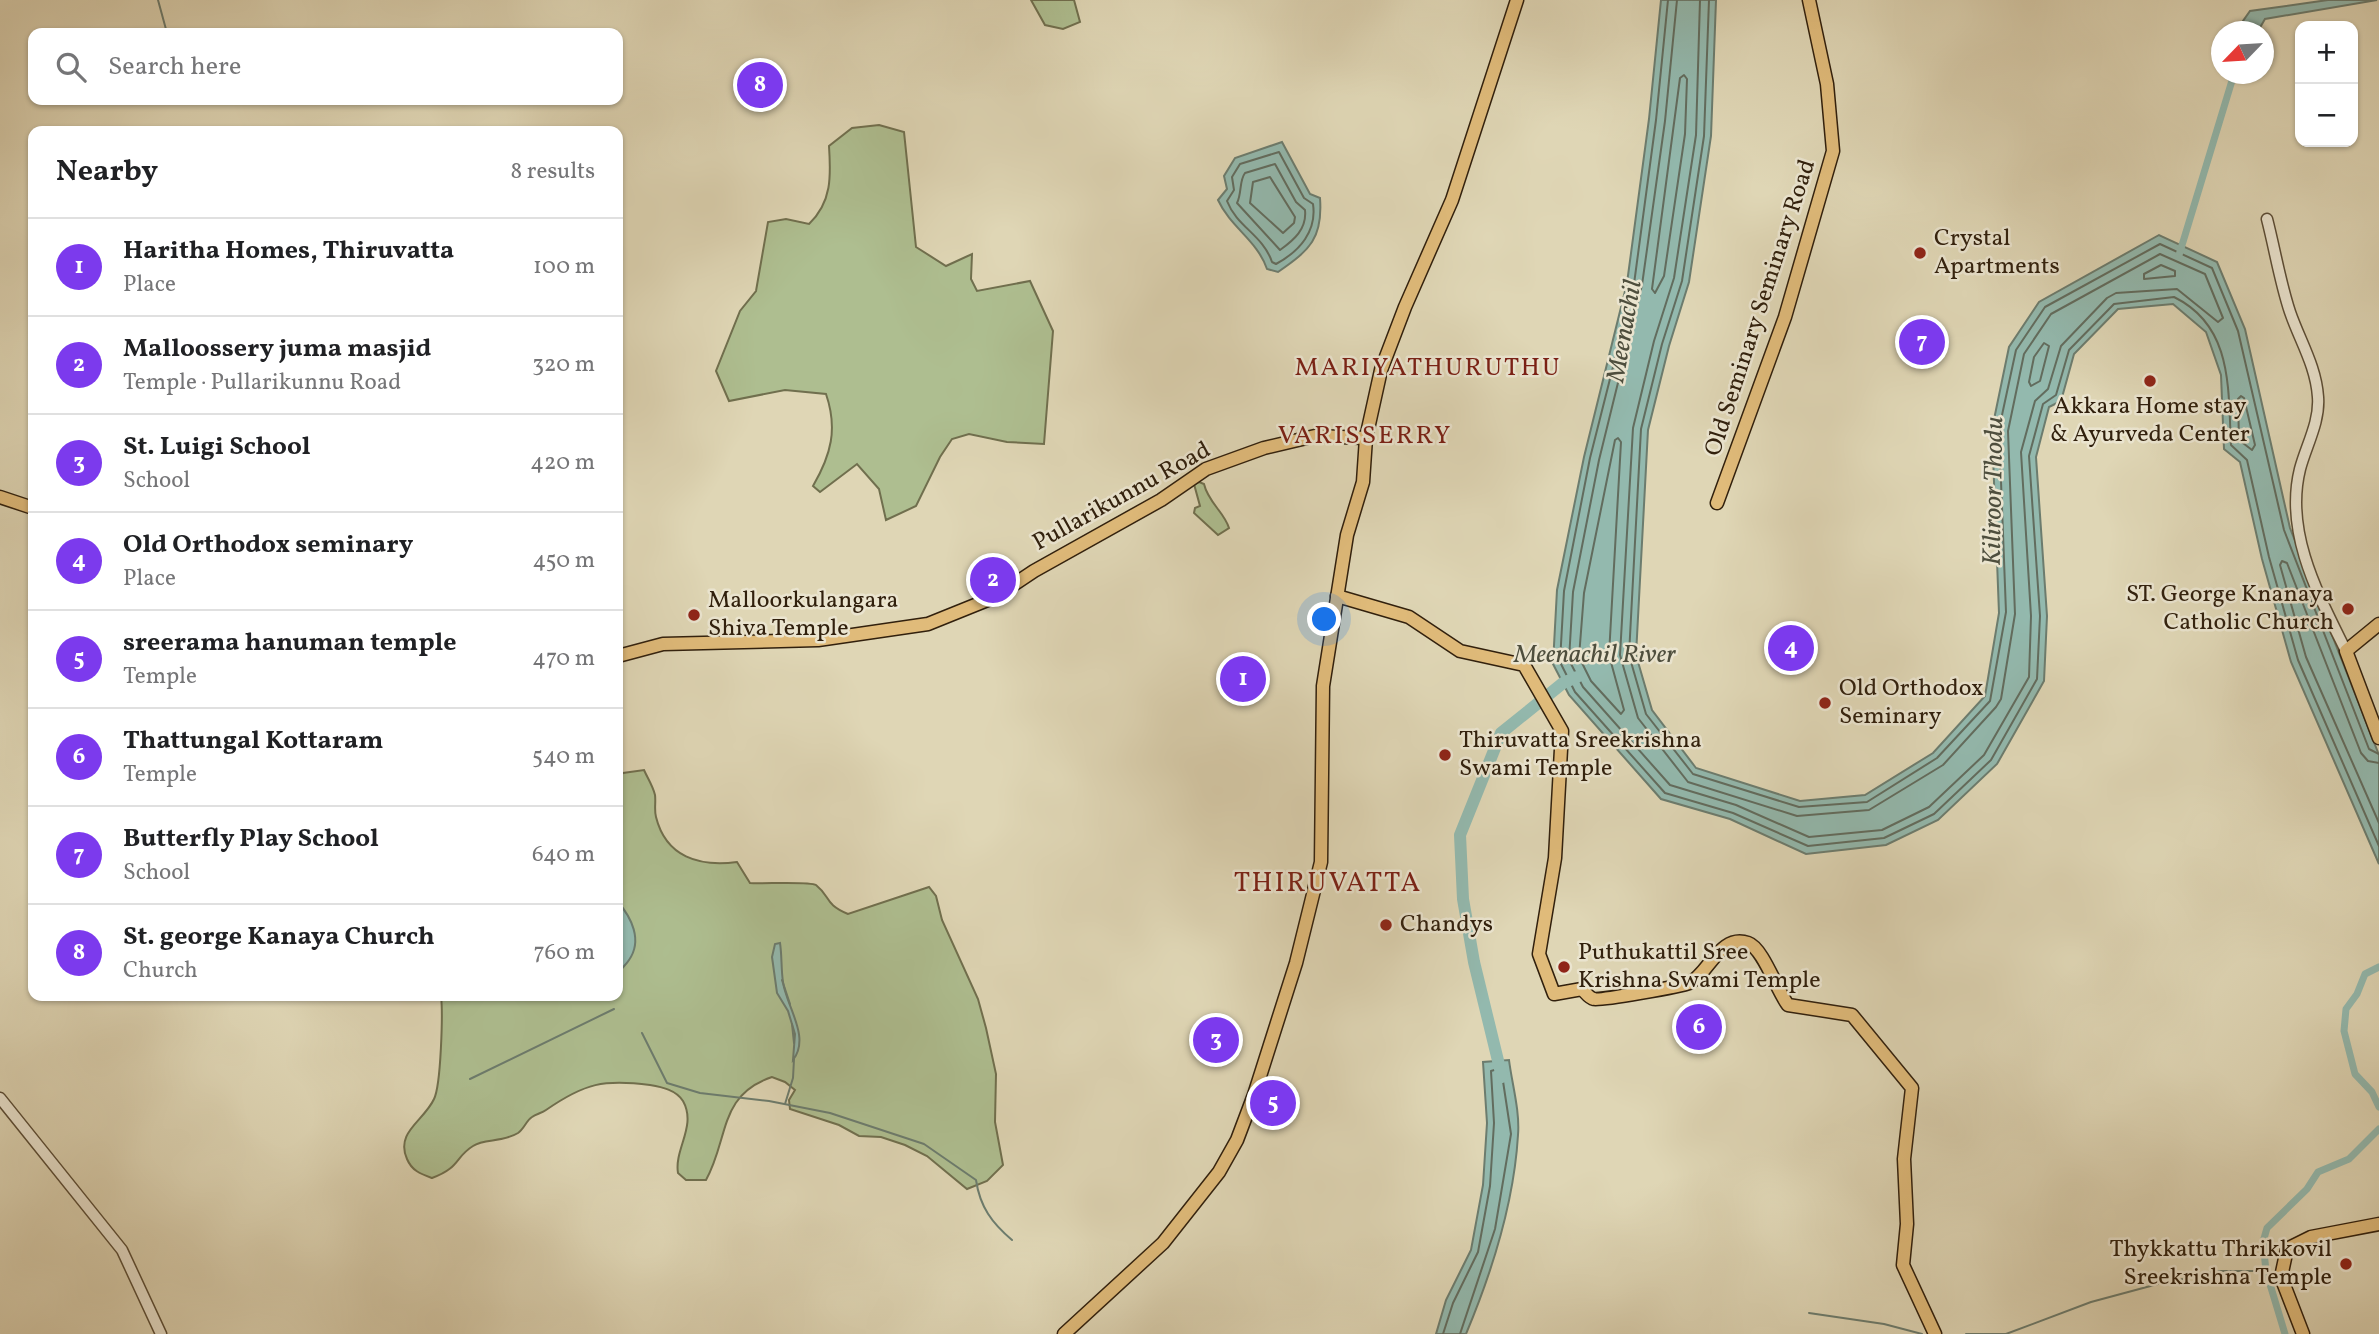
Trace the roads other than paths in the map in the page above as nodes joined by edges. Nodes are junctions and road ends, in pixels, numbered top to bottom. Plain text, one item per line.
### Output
1 (1517, 0) edge
2 (1809, 0) edge
3 (2267, 219) dead end
4 (1366, 438) junction
5 (0, 496) edge
6 (1717, 503) dead end
7 (28, 506) edge
8 (1337, 596) junction
9 (2379, 624) edge
10 (2346, 651) junction
11 (623, 655) edge
12 (2379, 738) edge
13 (0, 1098) edge
14 (2379, 1224) edge
15 (160, 1334) edge
16 (1064, 1334) edge
17 (1935, 1334) edge
18 (2303, 1334) edge

1 - 4 main road
2 - 6 main road, Old Seminary Seminary Road
3 - 10 street
4 - 8 main road
4 - 11 main road, Pullarikunnu Road
5 - 7 main road
8 - 16 main road
8 - 17 main road
9 - 10 main road
10 - 12 main road
13 - 15 street
14 - 18 main road

